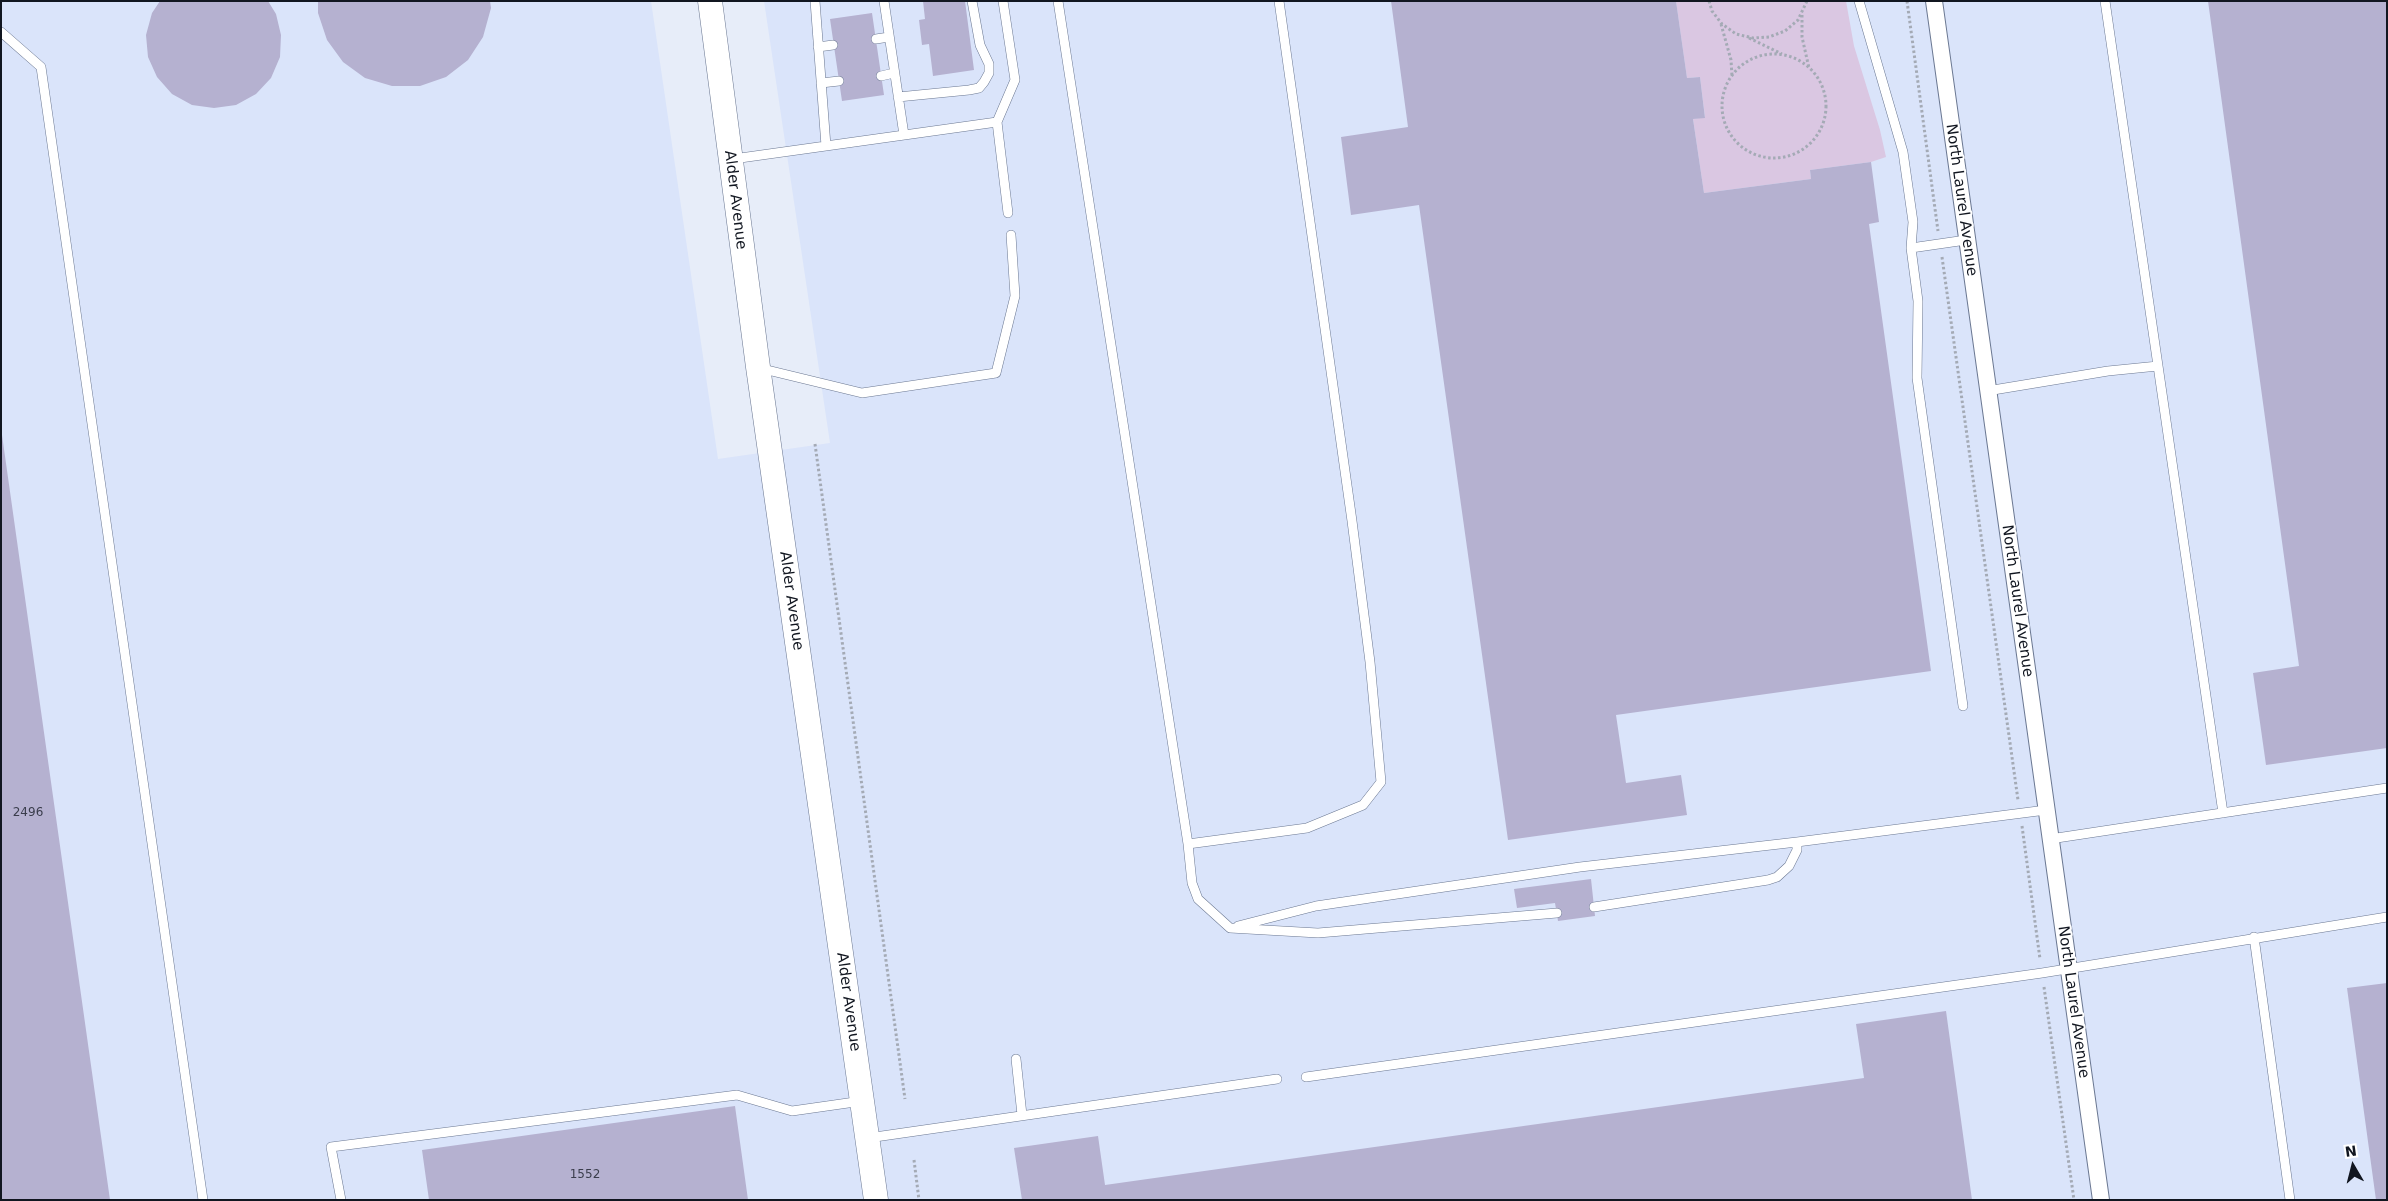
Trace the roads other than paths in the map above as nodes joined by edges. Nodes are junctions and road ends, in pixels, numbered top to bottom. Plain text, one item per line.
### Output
1 (710, 1) edge
2 (815, 1) edge
3 (884, 1) edge
4 (972, 1) edge
5 (1003, 1) edge
6 (1058, 1) edge
7 (1279, 1) edge
8 (1859, 1) edge
9 (1934, 1) edge
10 (2105, 1) edge
11 (1, 32) edge
12 (889, 37) junction
13 (876, 39) dead end
14 (833, 45) dead end
15 (818, 47) junction
16 (894, 73) junction
17 (881, 76) dead end
18 (839, 80) dead end
19 (821, 83) junction
20 (898, 97) junction
21 (997, 122) junction
22 (904, 135) junction
23 (826, 146) junction
24 (730, 159) junction
25 (1008, 214) dead end
26 (1011, 235) dead end
27 (1966, 240) junction
28 (1911, 248) junction
29 (2158, 366) junction
30 (758, 367) junction
31 (1987, 391) junction
32 (1963, 706) dead end
33 (2387, 788) edge
34 (2046, 810) junction
35 (2223, 813) junction
36 (2050, 839) junction
37 (1797, 842) junction
38 (1188, 844) junction
39 (1594, 908) dead end
40 (1556, 913) dead end
41 (2387, 918) edge
42 (1230, 928) junction
43 (2254, 938) junction
44 (2068, 968) junction
45 (1016, 1059) dead end
46 (1306, 1077) dead end
47 (1277, 1079) dead end
48 (862, 1101) junction
49 (1022, 1115) junction
50 (868, 1138) junction
51 (203, 1200) edge
52 (341, 1200) edge
53 (876, 1200) edge
54 (2101, 1200) edge
55 (2290, 1200) edge

1 - 24 main road, Alder Avenue
2 - 15 lane
3 - 12 lane
4 - 20 lane
5 - 21 lane
6 - 38 lane
7 - 38 lane
8 - 28 lane
9 - 27 street, North Laurel Avenue
10 - 29 lane
11 - 51 lane
12 - 13 lane
12 - 16 lane
14 - 15 lane
15 - 19 lane
16 - 17 lane
16 - 20 lane
18 - 19 lane
19 - 23 lane
20 - 22 lane
21 - 22 lane
21 - 25 lane
22 - 23 lane
23 - 24 lane
24 - 30 main road, Alder Avenue
26 - 30 lane
27 - 28 lane
27 - 31 street, North Laurel Avenue
28 - 32 lane
29 - 31 lane
29 - 35 lane
30 - 48 main road, Alder Avenue
31 - 34 street, North Laurel Avenue
33 - 35 lane
34 - 36 street, North Laurel Avenue
34 - 37 lane
35 - 36 lane
36 - 44 street, North Laurel Avenue
37 - 39 lane
37 - 42 lane
38 - 42 lane
40 - 42 lane
41 - 43 lane
43 - 44 lane
43 - 55 lane
44 - 46 lane
44 - 54 street, North Laurel Avenue
45 - 49 lane
47 - 49 lane
48 - 50 main road, Alder Avenue
48 - 52 lane
49 - 50 lane
50 - 53 main road, Alder Avenue

